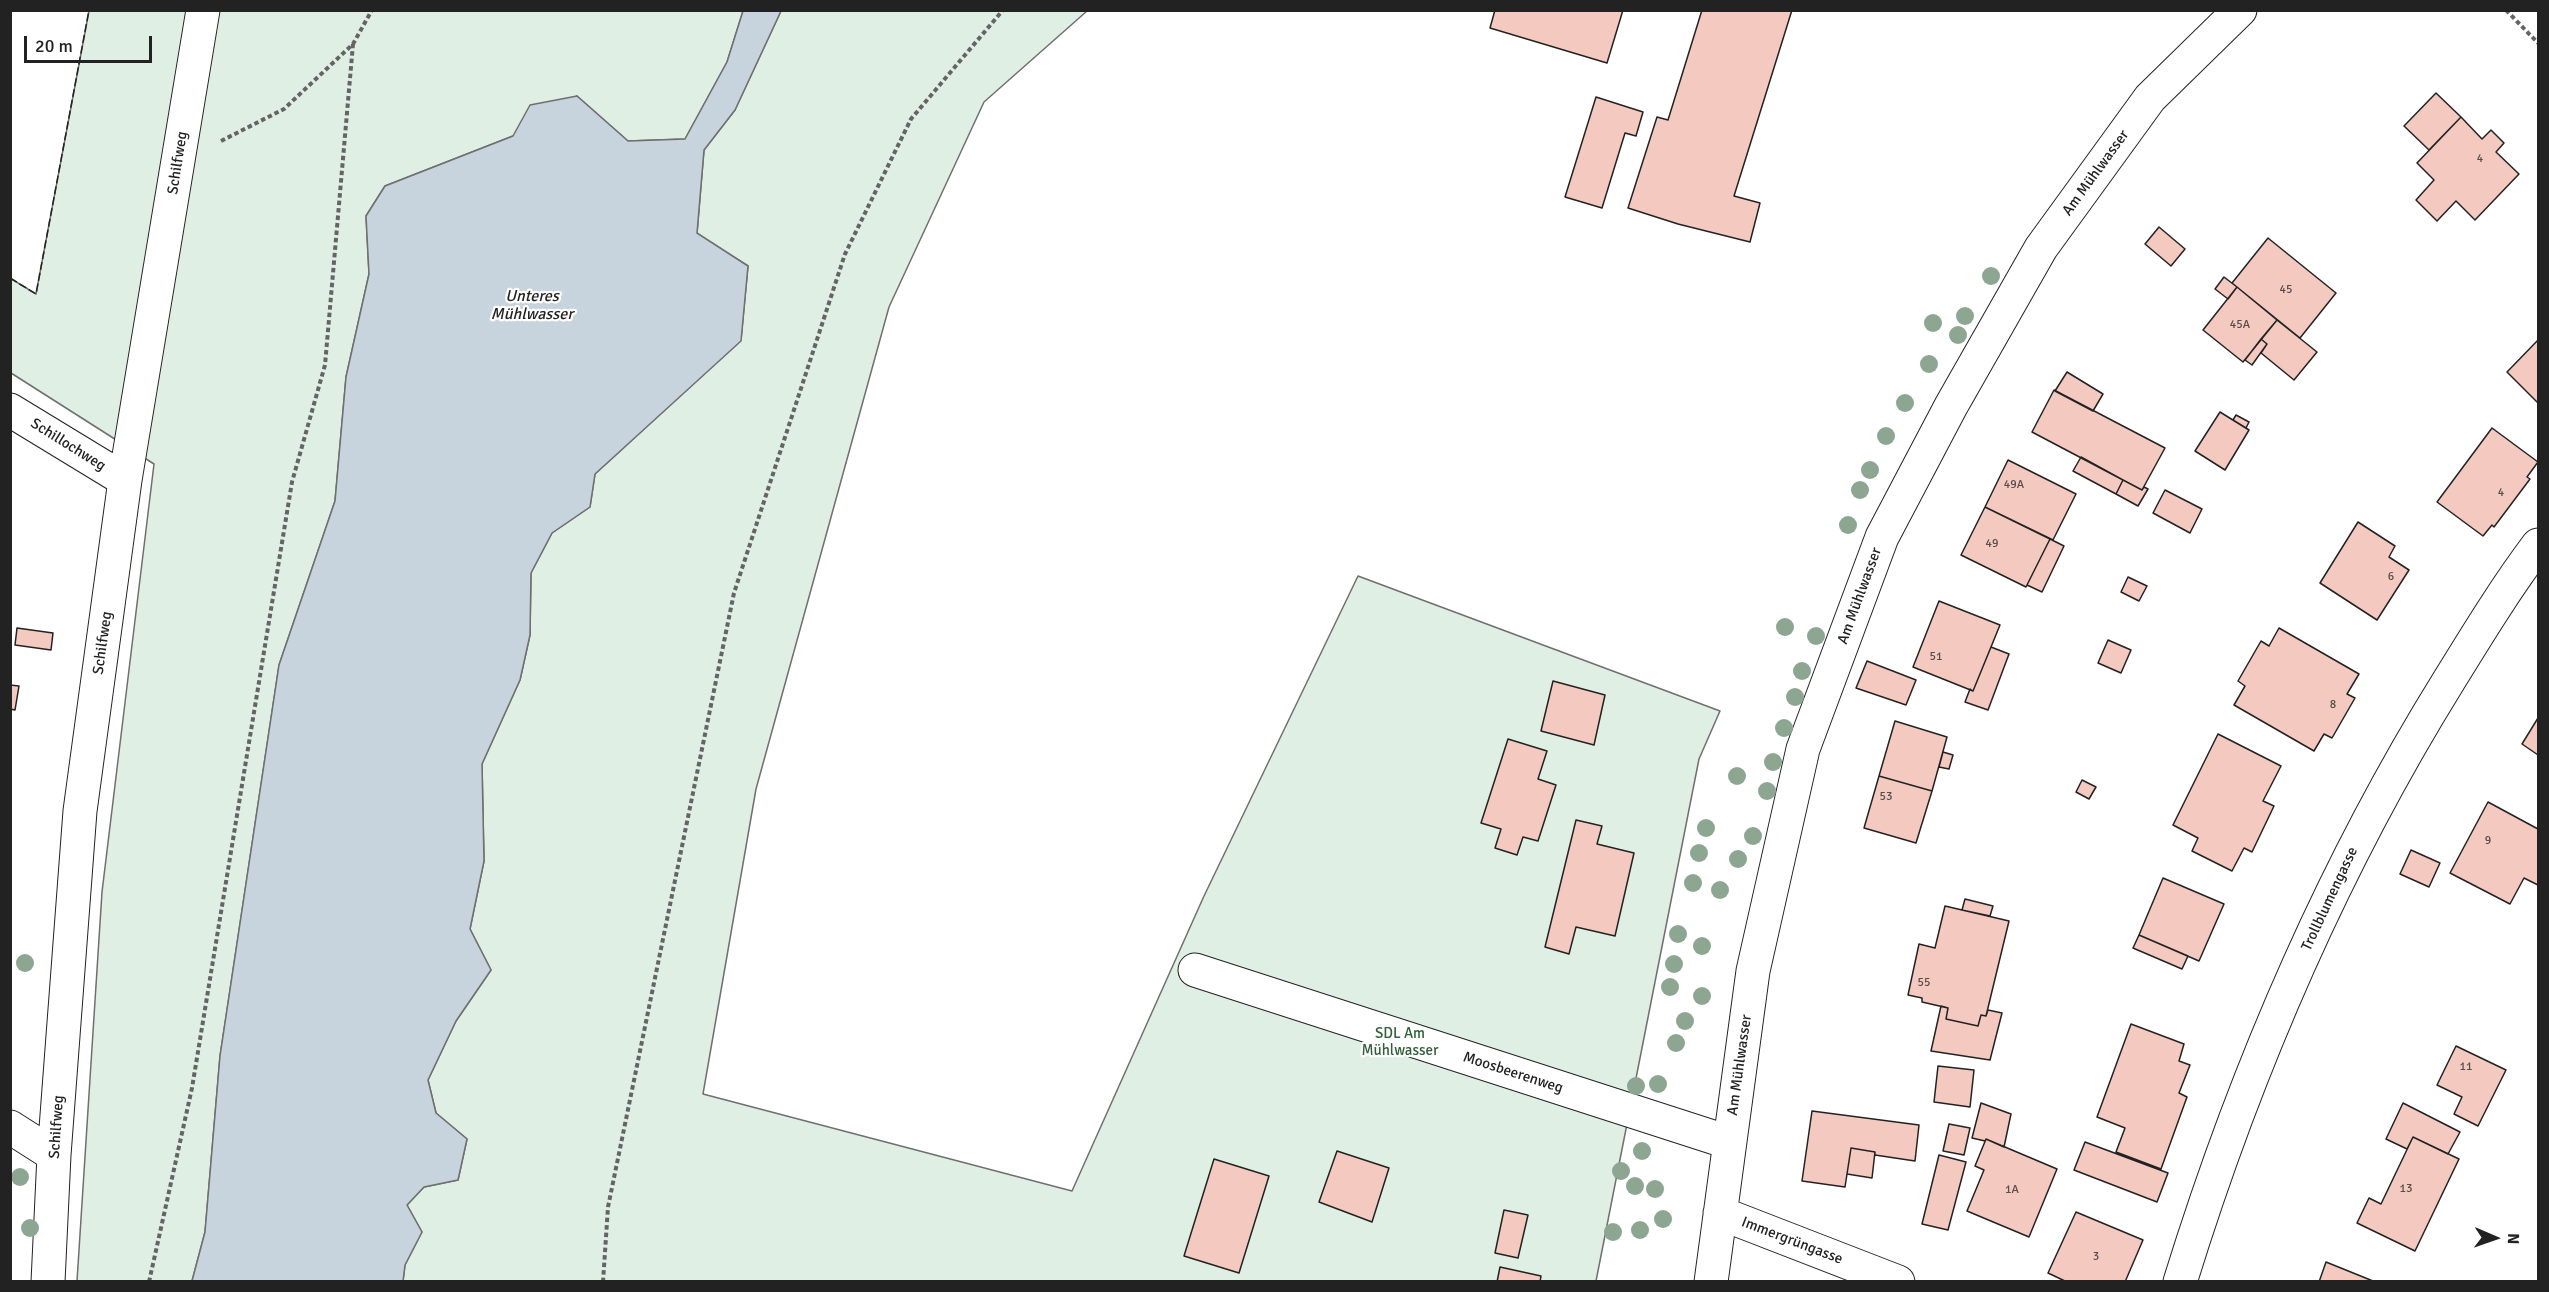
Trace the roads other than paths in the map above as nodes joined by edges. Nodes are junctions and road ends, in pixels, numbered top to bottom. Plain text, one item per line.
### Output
1 (203, 10) edge
2 (2240, 10) edge
3 (10, 410) edge
4 (125, 480) junction
5 (2538, 545) edge
6 (1195, 970) dead end
7 (10, 1127) edge
8 (1728, 1142) junction
9 (54, 1155) junction
10 (1720, 1212) junction
11 (48, 1281) edge
12 (1711, 1281) edge
13 (1898, 1281) edge
14 (2180, 1281) edge

1 - 4 street, Schilfweg
2 - 8 street, Am Mühlwasser
3 - 4 street, Schillochweg
4 - 9 street, Schilfweg
5 - 14 street, Trollblumengasse
6 - 8 street, Moosbeerenweg
7 - 9 street
8 - 10 street, Am Mühlwasser
9 - 11 street, Schilfweg
10 - 12 street, Am Mühlwasser
10 - 13 street, Immergrüngasse

